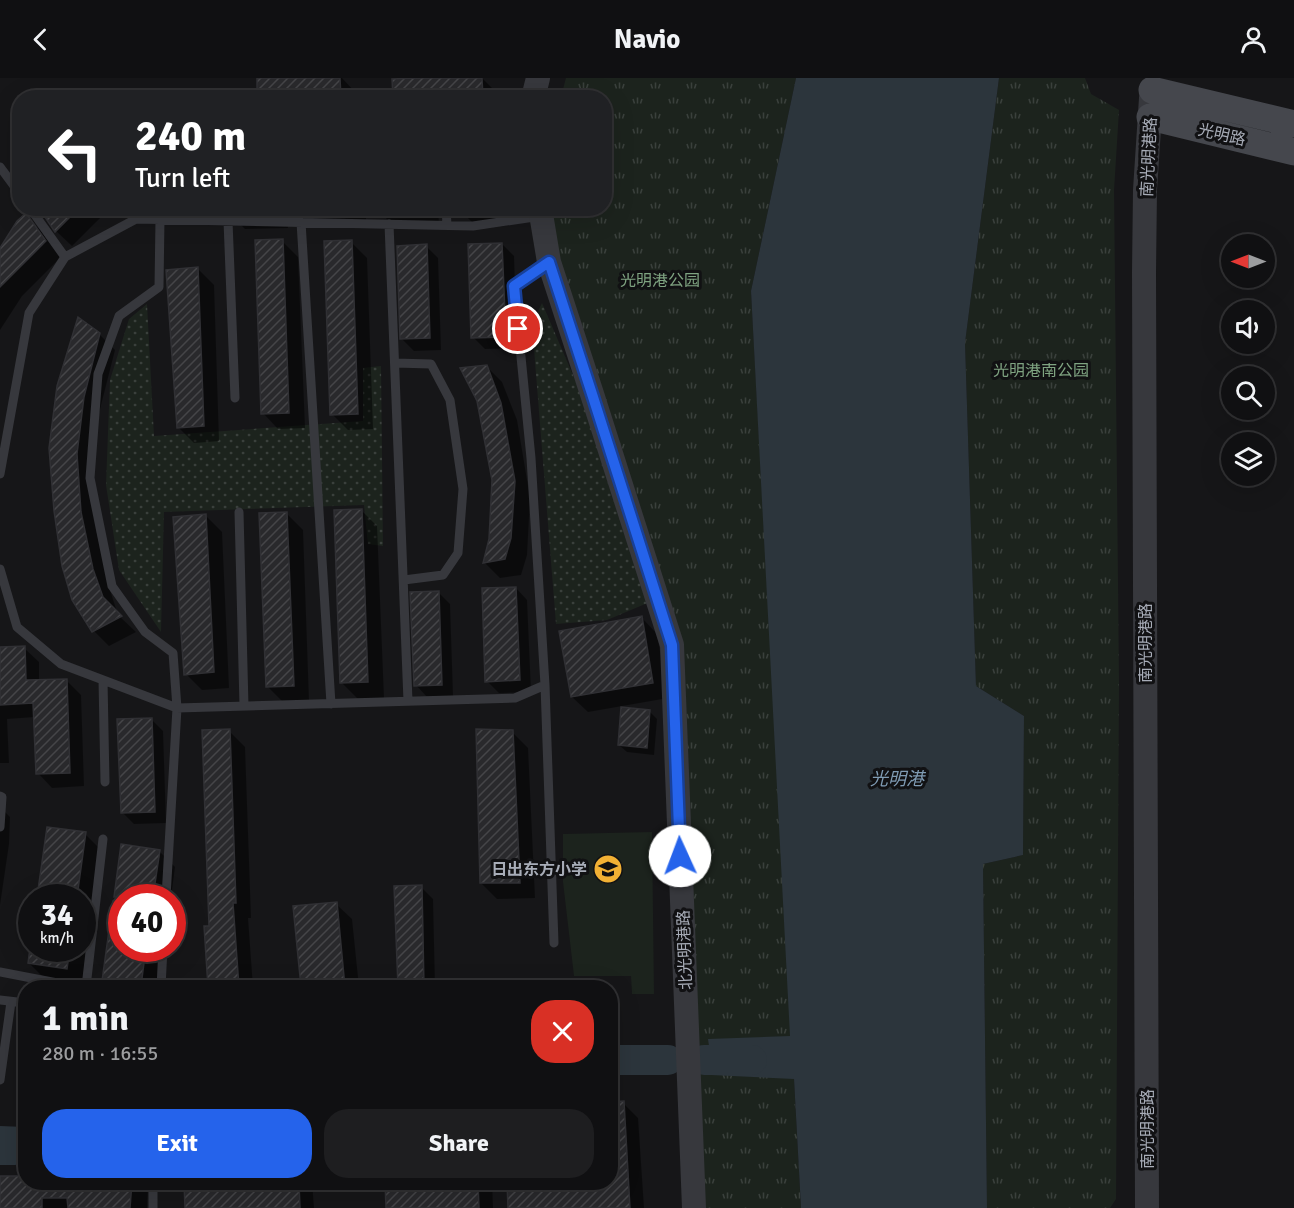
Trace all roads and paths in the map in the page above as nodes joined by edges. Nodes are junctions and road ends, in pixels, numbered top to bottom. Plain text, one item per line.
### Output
1 (1153, 84) edge
2 (1150, 117) junction
3 (1294, 124) edge
4 (1294, 152) edge
5 (0, 167) edge
6 (12, 183) edge
7 (36, 216) edge
8 (288, 216) edge
9 (446, 216) edge
10 (521, 216) edge
11 (541, 216) edge
12 (160, 219) junction
13 (228, 221) junction
14 (288, 222) junction
15 (301, 222) junction
16 (389, 224) junction
17 (447, 225) junction
18 (65, 257) junction
19 (549, 262) junction
20 (395, 363) junction
21 (235, 398) dead end
22 (0, 474) edge
23 (239, 512) dead end
24 (1, 575) edge
25 (404, 580) junction
26 (103, 680) junction
27 (544, 686) junction
28 (408, 701) junction
29 (331, 704) junction
30 (244, 706) junction
31 (177, 708) junction
32 (105, 782) dead end
33 (0, 796) edge
34 (0, 826) edge
35 (103, 839) dead end
36 (167, 884) edge
37 (554, 943) dead end
38 (162, 962) edge
39 (0, 972) edge
40 (42, 980) edge
41 (87, 980) edge
42 (161, 980) edge
43 (0, 1000) edge
44 (11, 1002) junction
45 (18, 1002) edge
46 (0, 1080) edge
47 (153, 1190) edge
48 (153, 1208) edge
49 (694, 1208) edge
50 (1147, 1208) edge

1 - 2 street, 南光明港路
1 - 3 main road, 光明路
2 - 4 main road, 光明路
2 - 50 street, 南光明港路
5 - 6 lane
7 - 18 lane
8 - 14 lane
9 - 17 lane
10 - 17 lane
11 - 19 street, 北光明港路
12 - 13 lane
12 - 18 lane
12 - 31 lane
13 - 14 lane
13 - 21 lane
14 - 15 lane
15 - 16 lane
15 - 29 lane
16 - 17 lane
16 - 20 lane
18 - 22 lane
19 - 27 lane
19 - 49 street, 北光明港路
20 - 25 lane
20 - 25 lane
23 - 30 lane
24 - 26 lane
25 - 28 lane
26 - 31 lane
26 - 32 lane
27 - 28 lane
27 - 37 lane
28 - 29 lane
29 - 30 lane
30 - 31 lane
31 - 36 lane
33 - 34 lane
35 - 41 lane
38 - 42 lane
39 - 40 lane
43 - 44 lane
44 - 45 lane
44 - 46 lane
47 - 48 lane

